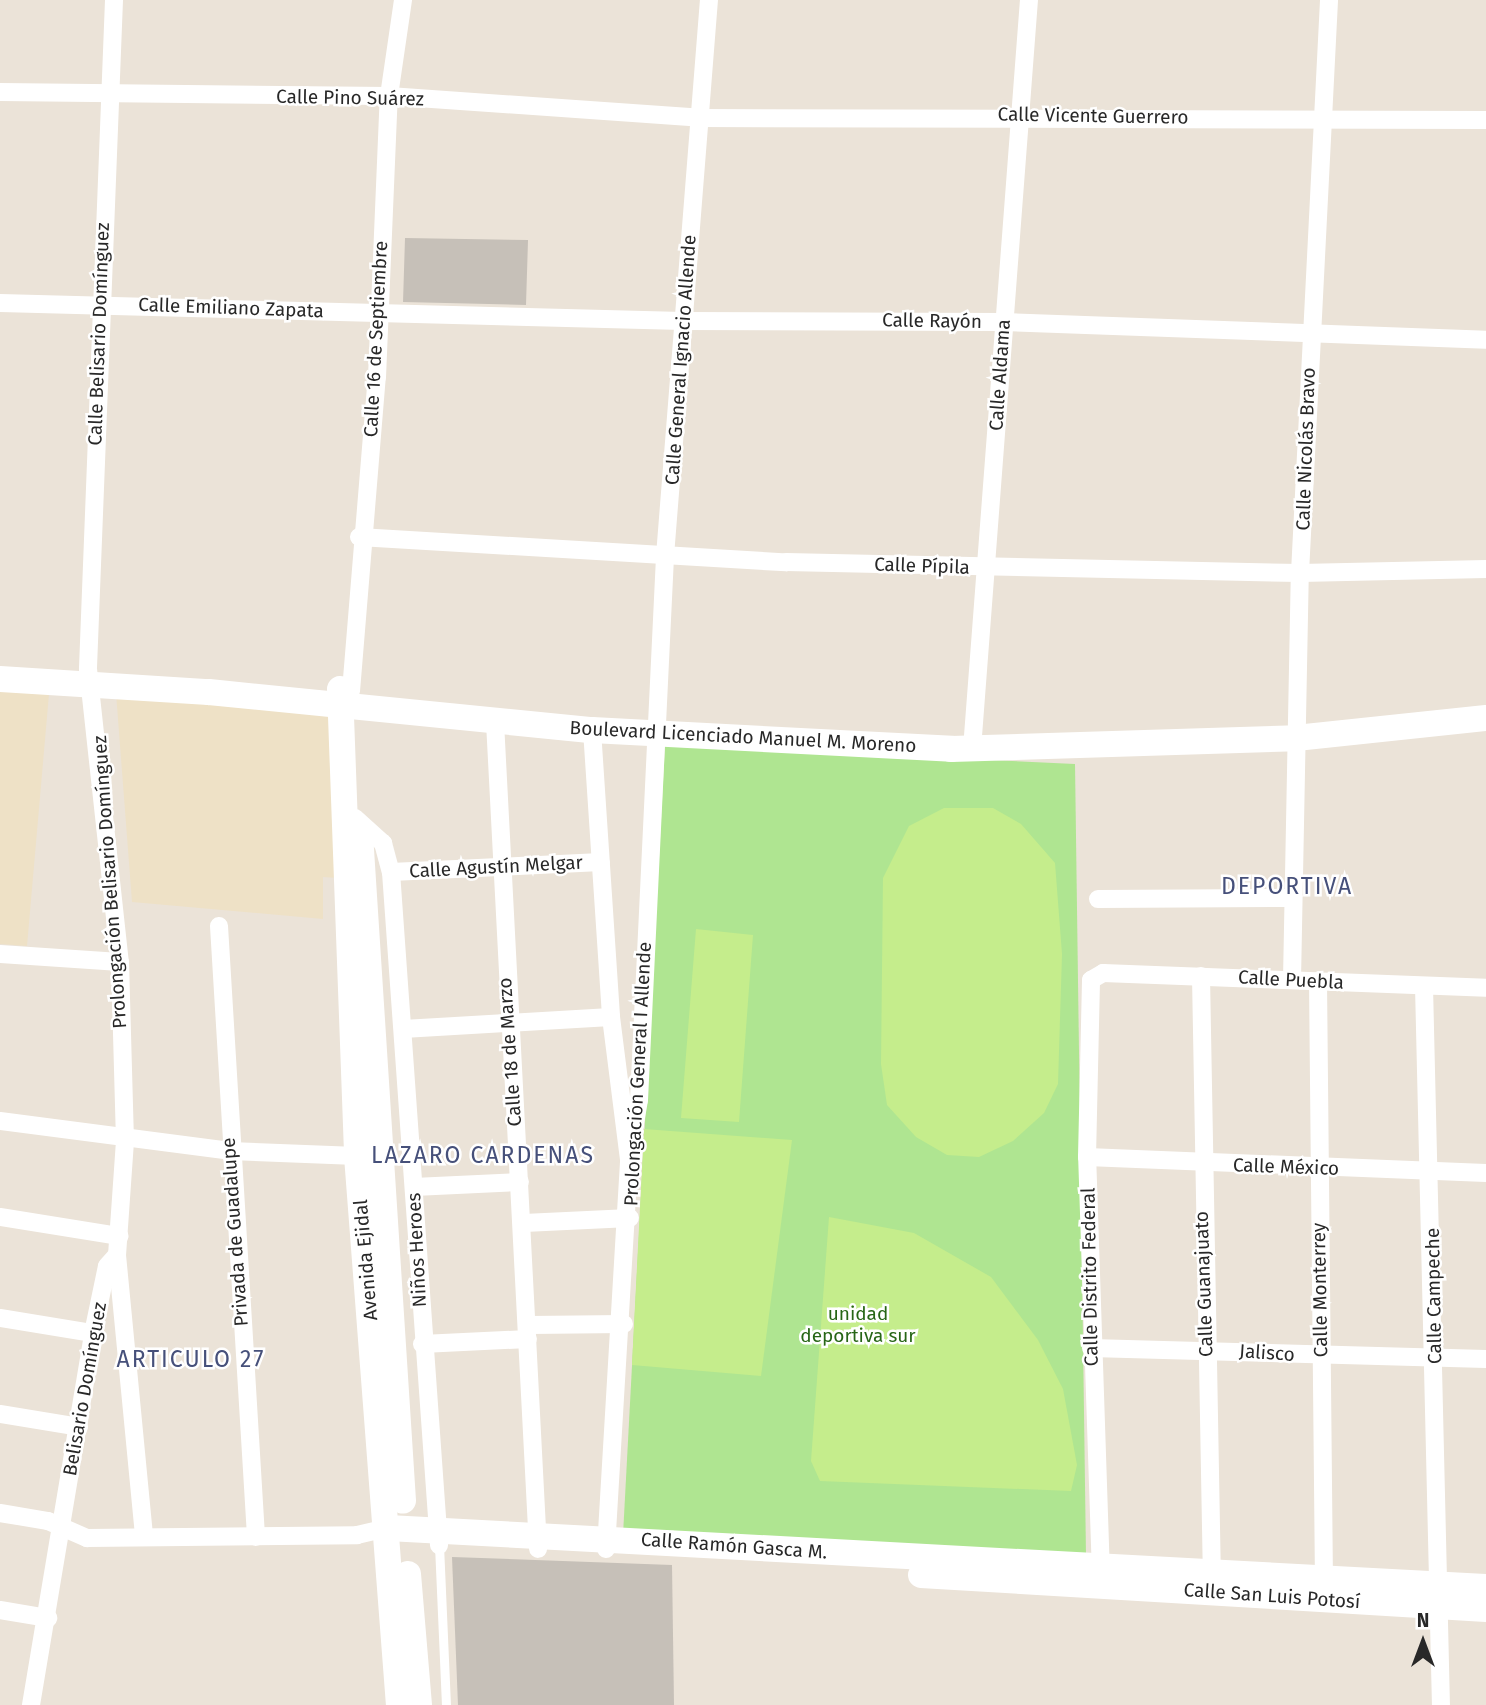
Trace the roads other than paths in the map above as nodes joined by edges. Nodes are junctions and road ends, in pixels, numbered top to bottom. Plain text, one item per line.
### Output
1 (114, 0) edge
2 (403, 0) edge
3 (709, 0) edge
4 (1029, 0) edge
5 (1329, 0) edge
6 (0, 92) edge
7 (109, 95) junction
8 (389, 96) junction
9 (1021, 114) junction
10 (700, 118) junction
11 (1320, 120) junction
12 (1486, 120) edge
13 (0, 303) edge
14 (99, 303) junction
15 (378, 313) junction
16 (683, 321) junction
17 (1004, 322) junction
18 (1311, 334) junction
19 (1486, 340) edge
20 (359, 537) junction
21 (665, 556) junction
22 (982, 567) junction
23 (1486, 569) edge
24 (1300, 573) junction
25 (2, 672) edge
26 (91, 678) junction
27 (346, 693) junction
28 (1486, 704) edge
29 (1486, 718) edge
30 (495, 722) junction
31 (655, 727) junction
32 (592, 730) junction
33 (1296, 730) junction
34 (972, 741) junction
35 (350, 814) junction
36 (601, 862) junction
37 (498, 866) junction
38 (391, 872) junction
39 (1292, 898) junction
40 (1098, 899) dead end
41 (219, 926) dead end
42 (0, 954) edge
43 (120, 962) junction
44 (1097, 974) joint
45 (1201, 976) junction
46 (1292, 980) junction
47 (1318, 981) junction
48 (1424, 986) junction
49 (1486, 988) edge
50 (611, 1017) junction
51 (507, 1024) junction
52 (403, 1029) junction
53 (0, 1121) edge
54 (125, 1140) junction
55 (230, 1151) junction
56 (357, 1156) junction
57 (1087, 1157) junction
58 (629, 1159) junction
59 (1200, 1164) junction
60 (1319, 1168) junction
61 (1431, 1171) junction
62 (1486, 1173) edge
63 (520, 1182) junction
64 (414, 1187) junction
65 (0, 1217) edge
66 (630, 1218) junction
67 (524, 1223) junction
68 (119, 1236) junction
69 (117, 1255) junction
70 (0, 1318) edge
71 (624, 1324) junction
72 (528, 1332) junction
73 (93, 1333) junction
74 (422, 1344) junction
75 (1091, 1348) junction
76 (1206, 1349) junction
77 (1322, 1356) junction
78 (1436, 1357) junction
79 (1486, 1359) edge
80 (0, 1414) edge
81 (79, 1427) junction
82 (0, 1513) edge
83 (62, 1528) junction
84 (144, 1536) junction
85 (256, 1536) junction
86 (397, 1536) junction
87 (438, 1537) junction
88 (538, 1541) junction
89 (607, 1545) junction
90 (1105, 1572) junction
91 (1212, 1582) junction
92 (1486, 1587) edge
93 (1324, 1588) junction
94 (1438, 1596) junction
95 (1486, 1609) edge
96 (0, 1610) edge
97 (48, 1618) junction
98 (31, 1705) edge
99 (399, 1705) edge
100 (419, 1705) edge
101 (446, 1705) edge
102 (1441, 1705) edge

1 - 7 street, Calle Belisario Domínguez
2 - 8 street, Calle 16 de Septiembre
3 - 10 street, Calle General Ignacio Allende
4 - 9 street, Calle Aldama
5 - 11 street, Calle Nicolás Bravo
6 - 7 street, Calle Pino Suárez
7 - 8 street, Calle Pino Suárez
7 - 14 street, Calle Belisario Domínguez
8 - 10 street, Calle Pino Suárez
8 - 15 street, Calle 16 de Septiembre
9 - 10 street, Calle Vicente Guerrero
9 - 11 street, Calle Vicente Guerrero
9 - 17 street, Calle Aldama
10 - 16 street, Calle General Ignacio Allende
11 - 12 street, Calle Vicente Guerrero
11 - 18 street, Calle Nicolás Bravo
13 - 14 street, Calle Emiliano Zapata
14 - 15 street, Calle Emiliano Zapata
14 - 26 street, Calle Belisario Domínguez
15 - 16 street, Calle Rayón
15 - 20 street, Calle 16 de Septiembre
16 - 17 street, Calle Rayón
16 - 21 street, Calle General Ignacio Allende
17 - 18 street, Calle Rayón
17 - 22 street, Calle Aldama
18 - 19 street, Calle Rayón
18 - 24 street, Calle Nicolás Bravo
20 - 21 street, Calle Pípila
20 - 27 street, Calle 16 de Septiembre
21 - 22 street, Calle Pípila
21 - 31 street, Calle General Ignacio Allende
22 - 24 street, Calle Pípila
22 - 34 street, Calle Aldama
23 - 24 street, Calle Pípila
24 - 33 street, Calle Nicolás Bravo
25 - 26 main road, Boulevard Licenciado Manuel M. Moreno
26 - 27 main road, Boulevard Licenciado Manuel M. Moreno
26 - 43 street, Prolongación Belisario Domínguez
27 - 30 main road, Boulevard Licenciado Manuel M. Moreno
27 - 31 main road, Boulevard Licenciado Manuel M. Moreno
27 - 35 main road, Avenida Ejidal
28 - 33 main road, Boulevard Licenciado Manuel M. Moreno
29 - 33 main road, Boulevard Licenciado Manuel M. Moreno
30 - 32 main road, Boulevard Licenciado Manuel M. Moreno
30 - 37 street, Calle 18 de Marzo
31 - 32 main road, Boulevard Licenciado Manuel M. Moreno
31 - 34 main road, Boulevard Licenciado Manuel M. Moreno
31 - 58 street, Prolongación General I Allende
32 - 36 street
33 - 34 main road, Boulevard Licenciado Manuel M. Moreno
33 - 39 street, Calle Nicolás Bravo
35 - 38 street, Niños Heroes
35 - 56 main road, Avenida Ejidal
35 - 86 main road, Avenida Ejidal
36 - 37 street, Calle Agustín Melgar
36 - 50 street
37 - 38 street, Calle Agustín Melgar
37 - 51 street, Calle 18 de Marzo
38 - 52 street, Niños Heroes
39 - 40 street
39 - 46 street, Calle Nicolás Bravo
41 - 55 street, Privada de Guadalupe
42 - 43 street
43 - 54 street, Prolongación Belisario Domínguez
44 - 45 street, Calle Puebla
44 - 57 street, Calle Distrito Federal
45 - 46 street, Calle Puebla
45 - 59 street, Calle Guanajuato
46 - 47 street, Calle Puebla
47 - 48 street, Calle Puebla
47 - 60 street, Calle Monterrey
48 - 49 street, Calle Puebla
48 - 61 street, Calle Campeche
50 - 51 street
50 - 58 street
51 - 52 street
51 - 63 street, Calle 18 de Marzo
52 - 64 street, Niños Heroes
53 - 54 street
54 - 55 street
54 - 68 street, Prolongación Belisario Domínguez
55 - 56 street
55 - 85 street, Privada de Guadalupe
56 - 86 main road, Avenida Ejidal
57 - 59 street, Calle México
57 - 75 street, Calle Distrito Federal
58 - 66 street, Prolongación General I Allende
59 - 60 street, Calle México
59 - 76 street, Calle Guanajuato
60 - 61 street, Calle México
60 - 77 street, Calle Monterrey
61 - 62 street, Calle México
61 - 78 street, Calle Campeche
63 - 64 street
63 - 67 street, Calle 18 de Marzo
64 - 74 street, Niños Heroes
65 - 68 street
66 - 67 street
66 - 71 street, Prolongación General I Allende
67 - 72 street, Calle 18 de Marzo
68 - 69 street, Prolongación Belisario Domínguez
69 - 73 street, Belisario Domínguez
69 - 84 street, Prolongación Belisario Domínguez
70 - 73 street
71 - 72 street
71 - 89 street, Prolongación General I Allende
72 - 74 street
72 - 88 street, Calle 18 de Marzo
73 - 81 street, Belisario Domínguez
74 - 87 street, Niños Heroes
75 - 76 street, Jalisco
75 - 90 street, Calle Distrito Federal
76 - 77 street, Jalisco
76 - 91 street, Calle Guanajuato
77 - 78 street, Jalisco
77 - 93 street, Calle Monterrey
78 - 79 street, Jalisco
78 - 94 street, Calle Campeche
80 - 81 street
81 - 83 street, Belisario Domínguez
82 - 83 street, Calle Ramón Gasca M.
83 - 84 street, Calle Ramón Gasca M.
83 - 97 street, Belisario Domínguez
84 - 85 street, Calle Ramón Gasca M.
85 - 86 street, Calle Ramón Gasca M.
86 - 87 main road, Calle Ramón Gasca M.
86 - 99 main road, Avenida Ejidal
86 - 100 main road, Avenida Ejidal
87 - 88 main road, Calle Ramón Gasca M.
87 - 101 lane
88 - 89 main road, Calle Ramón Gasca M.
89 - 90 main road, Calle Ramón Gasca M.
90 - 91 main road, Calle San Luis Potosí
91 - 93 main road, Calle San Luis Potosí
92 - 94 main road, Calle San Luis Potosí
93 - 94 main road, Calle San Luis Potosí
94 - 95 main road, Calle San Luis Potosí
94 - 102 street, Calle Campeche
96 - 97 street
97 - 98 street, Belisario Domínguez

